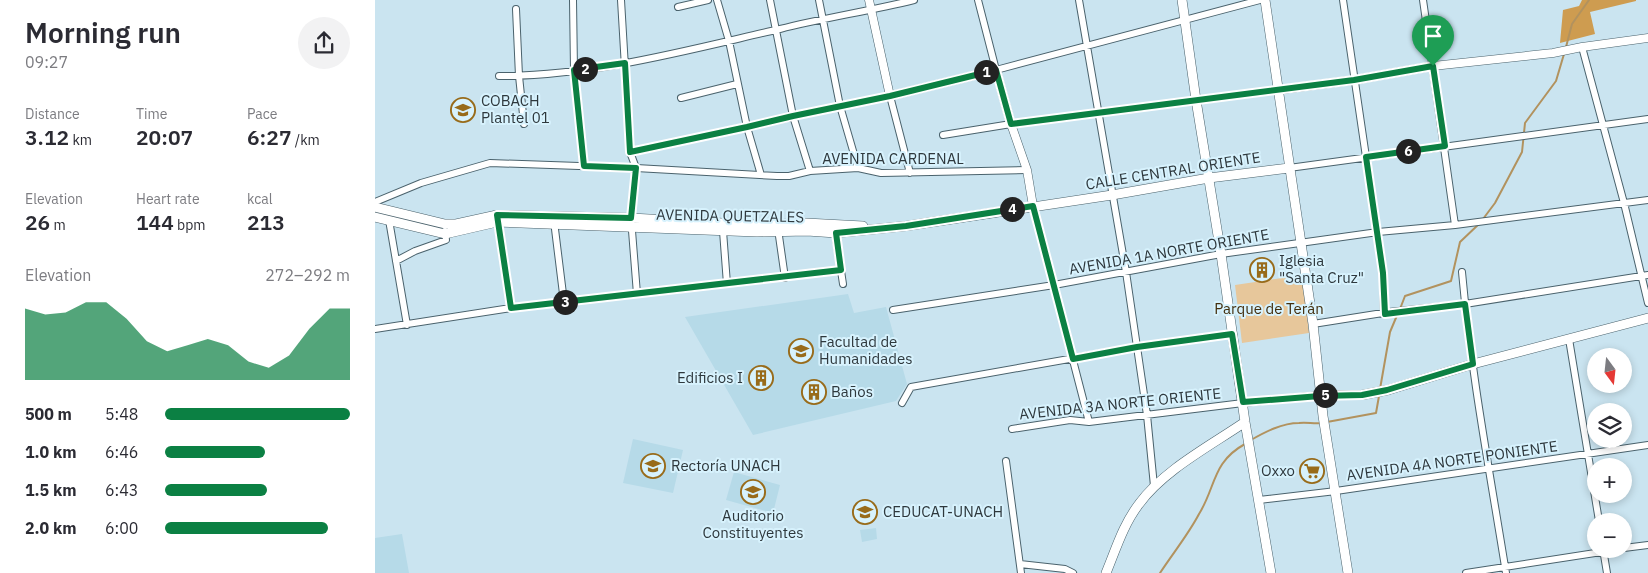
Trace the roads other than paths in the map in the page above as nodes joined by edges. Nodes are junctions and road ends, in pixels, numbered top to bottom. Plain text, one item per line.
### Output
1 (573, 0) edge
2 (621, 0) edge
3 (707, 0) edge
4 (717, 0) edge
5 (770, 0) edge
6 (819, 0) edge
7 (869, 0) edge
8 (914, 0) edge
9 (978, 0) edge
10 (1079, 0) edge
11 (1182, 0) edge
12 (1260, 0) edge
13 (1265, 0) edge
14 (1343, 0) edge
15 (1423, 0) edge
16 (678, 7) dead end
17 (516, 10) dead end
18 (871, 11) junction
19 (823, 19) junction
20 (1185, 20) junction
21 (777, 30) junction
22 (1648, 38) edge
23 (729, 42) junction
24 (1088, 46) junction
25 (1582, 46) junction
26 (625, 63) junction
27 (1433, 66) junction
28 (574, 70) junction
29 (996, 70) junction
30 (499, 76) dead end
31 (519, 76) junction
32 (1354, 80) junction
33 (737, 84) junction
34 (1278, 90) junction
35 (890, 96) junction
36 (681, 98) dead end
37 (1196, 100) junction
38 (840, 106) junction
39 (1098, 113) junction
40 (793, 116) junction
41 (1648, 119) edge
42 (524, 124) dead end
43 (1011, 124) junction
44 (1604, 126) junction
45 (747, 127) junction
46 (943, 135) dead end
47 (1445, 146) junction
48 (630, 152) junction
49 (1366, 157) junction
50 (584, 166) junction
51 (636, 168) junction
52 (858, 168) junction
53 (1289, 168) junction
54 (1027, 170) junction
55 (810, 171) junction
56 (910, 173) junction
57 (761, 175) junction
58 (1209, 178) junction
59 (1112, 195) junction
60 (1648, 200) edge
61 (375, 202) edge
62 (1624, 203) junction
63 (1033, 206) junction
64 (375, 207) edge
65 (375, 217) edge
66 (497, 218) junction
67 (389, 220) junction
68 (554, 220) junction
69 (631, 223) junction
70 (1455, 224) junction
71 (906, 226) joint
72 (778, 229) junction
73 (835, 229) junction
74 (723, 231) junction
75 (1378, 232) junction
76 (445, 233) junction
77 (1302, 244) junction
78 (1221, 254) junction
79 (396, 261) junction
80 (841, 270) junction
81 (1126, 272) junction
82 (1462, 272) dead end
83 (1644, 276) edge
84 (785, 278) junction
85 (727, 284) junction
86 (843, 284) dead end
87 (1054, 285) junction
88 (637, 294) junction
89 (564, 302) junction
90 (1648, 303) edge
91 (1465, 304) junction
92 (511, 308) junction
93 (893, 310) dead end
94 (1387, 313) junction
95 (1648, 318) edge
96 (1313, 324) junction
97 (407, 325) junction
98 (375, 329) edge
99 (1232, 334) junction
100 (1569, 339) junction
101 (1137, 347) junction
102 (1073, 359) junction
103 (1473, 364) junction
104 (1320, 396) junction
105 (1243, 402) junction
106 (902, 403) dead end
107 (1147, 416) junction
108 (1089, 422) junction
109 (1244, 426) junction
110 (1011, 429) dead end
111 (1648, 446) edge
112 (1588, 454) junction
113 (1006, 461) dead end
114 (1488, 469) junction
115 (1154, 486) junction
116 (1336, 491) junction
117 (1259, 500) junction
118 (1598, 513) edge
119 (1648, 545) edge
120 (1632, 548) edge
121 (1587, 553) edge
122 (1604, 558) edge
123 (1020, 564) junction
124 (1506, 570) edge
125 (1021, 573) edge
126 (1073, 573) edge
127 (1106, 573) edge
128 (1271, 573) edge
129 (1348, 573) edge
130 (1466, 573) edge
131 (1607, 573) edge

1 - 28 street
2 - 26 street
3 - 16 street
4 - 23 street
5 - 21 street
6 - 19 street
7 - 18 street
8 - 18 street
9 - 29 street
10 - 24 street
11 - 20 main road
12 - 20 street
13 - 34 main road
14 - 32 street
15 - 27 street
17 - 31 street
18 - 19 street
18 - 35 street
19 - 21 street
19 - 38 street
20 - 24 street
20 - 37 main road
21 - 23 street
21 - 40 street
22 - 25 street
23 - 26 street
23 - 33 street
24 - 29 street
24 - 39 street
25 - 27 street
25 - 44 street
26 - 28 street
26 - 48 street
27 - 32 street
27 - 47 street
28 - 31 street
28 - 50 street
29 - 35 street
29 - 43 street
30 - 31 street
31 - 42 street
32 - 34 street
32 - 49 street
33 - 36 street
33 - 45 street
34 - 37 street
34 - 53 main road
35 - 38 street
35 - 56 street
37 - 39 street
37 - 58 main road
38 - 40 street
38 - 52 street
39 - 43 street
39 - 59 street
40 - 45 street
40 - 55 street
41 - 44 street, CALLE CENTRAL ORIENTE
43 - 46 street
43 - 54 street
44 - 47 street, CALLE CENTRAL ORIENTE
44 - 62 street
45 - 48 street
45 - 57 street
47 - 49 street, CALLE CENTRAL ORIENTE
47 - 70 street
48 - 51 street
49 - 53 street, CALLE CENTRAL ORIENTE
49 - 75 street
50 - 51 street, AVENIDA CARDENAL
50 - 61 street, AVENIDA CARDENAL
51 - 57 street, AVENIDA CARDENAL
51 - 69 street
52 - 55 street, AVENIDA CARDENAL
52 - 56 street, AVENIDA CARDENAL
53 - 58 main road, CALLE CENTRAL ORIENTE
53 - 77 main road
54 - 56 street, AVENIDA CARDENAL
54 - 63 street
55 - 57 street, AVENIDA CARDENAL
58 - 59 main road, CALLE CENTRAL ORIENTE
58 - 78 main road
59 - 63 main road, CALLE CENTRAL ORIENTE
59 - 81 street
60 - 62 street, AVENIDA 1A NORTE ORIENTE
62 - 70 street, AVENIDA 1A NORTE ORIENTE
62 - 83 street
63 - 71 main road, CALLE CENTRAL ORIENTE
63 - 87 street
64 - 76 main road
65 - 67 main road
66 - 68 main road, AVENIDA QUETZALES
66 - 76 main road, AVENIDA QUETZALES
66 - 92 street
67 - 76 main road
67 - 79 street
68 - 69 main road, AVENIDA QUETZALES
68 - 89 street
69 - 72 main road, AVENIDA QUETZALES
69 - 74 main road, AVENIDA QUETZALES
69 - 88 street
70 - 75 street, AVENIDA 1A NORTE ORIENTE
71 - 73 main road, AVENIDA QUETZALES
72 - 73 main road, AVENIDA QUETZALES
72 - 74 main road, AVENIDA QUETZALES
72 - 84 street
73 - 80 street
74 - 85 street
75 - 77 street, AVENIDA 1A NORTE ORIENTE
75 - 94 street
76 - 79 street
77 - 78 street, AVENIDA 1A NORTE ORIENTE
77 - 96 main road
78 - 81 street, AVENIDA 1A NORTE ORIENTE
78 - 99 main road
79 - 97 street
80 - 84 street
80 - 86 street
81 - 87 street, AVENIDA 1A NORTE ORIENTE
81 - 101 street
82 - 91 street
83 - 90 street
83 - 91 street
84 - 85 street
85 - 88 street
87 - 93 street, AVENIDA 1A NORTE ORIENTE
87 - 102 street
88 - 89 street
89 - 92 street
91 - 94 street
91 - 103 street
92 - 97 street
94 - 96 street
95 - 100 main road
96 - 104 main road
97 - 98 street
99 - 101 street
99 - 105 main road
100 - 103 main road
100 - 112 street
101 - 102 street
101 - 107 street
102 - 106 street
102 - 108 street
103 - 104 main road
103 - 114 street
104 - 105 street, AVENIDA 3A NORTE ORIENTE
104 - 116 main road
105 - 107 street, AVENIDA 3A NORTE ORIENTE
105 - 109 main road
107 - 108 street, AVENIDA 3A NORTE ORIENTE
107 - 115 street
108 - 110 street, AVENIDA 3A NORTE ORIENTE
109 - 115 main road
109 - 117 main road
111 - 112 street, AVENIDA 4A NORTE PONIENTE
112 - 114 street, AVENIDA 4A NORTE PONIENTE
112 - 118 street
113 - 123 street
114 - 116 street, AVENIDA 4A NORTE PONIENTE
114 - 124 street
115 - 127 main road
116 - 117 street, AVENIDA 4A NORTE PONIENTE
116 - 129 main road
117 - 128 main road
119 - 120 street
121 - 124 street
122 - 131 street
123 - 125 street
123 - 126 street
124 - 130 street

